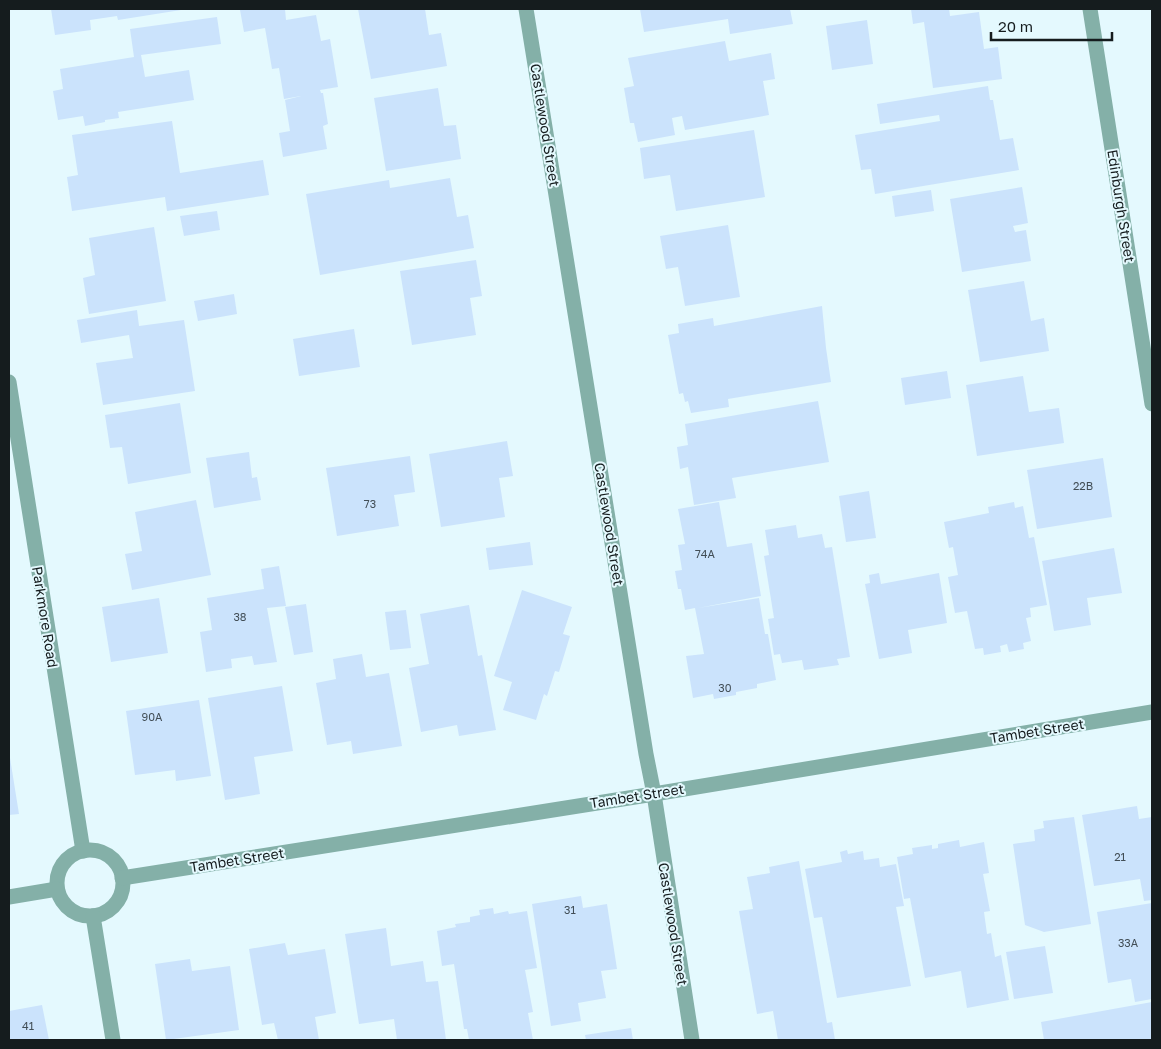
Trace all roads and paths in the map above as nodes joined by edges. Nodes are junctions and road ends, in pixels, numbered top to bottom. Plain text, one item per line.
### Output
1 (526, 9) edge
2 (1090, 9) edge
3 (9, 382) edge
4 (1152, 404) edge
5 (1152, 712) edge
6 (654, 794) junction
7 (83, 851) junction
8 (122, 878) junction
9 (58, 889) junction
10 (9, 897) edge
11 (93, 916) junction
12 (113, 1040) edge
13 (692, 1040) edge

1 - 6 street, Castlewood Street
2 - 4 street, Edinburgh Street
3 - 7 street, Parkmore Road
5 - 6 street, Tambet Street
6 - 8 street, Tambet Street
6 - 13 street, Castlewood Street
7 - 8 street
7 - 9 street
8 - 11 street
9 - 10 street
9 - 11 street
11 - 12 street

